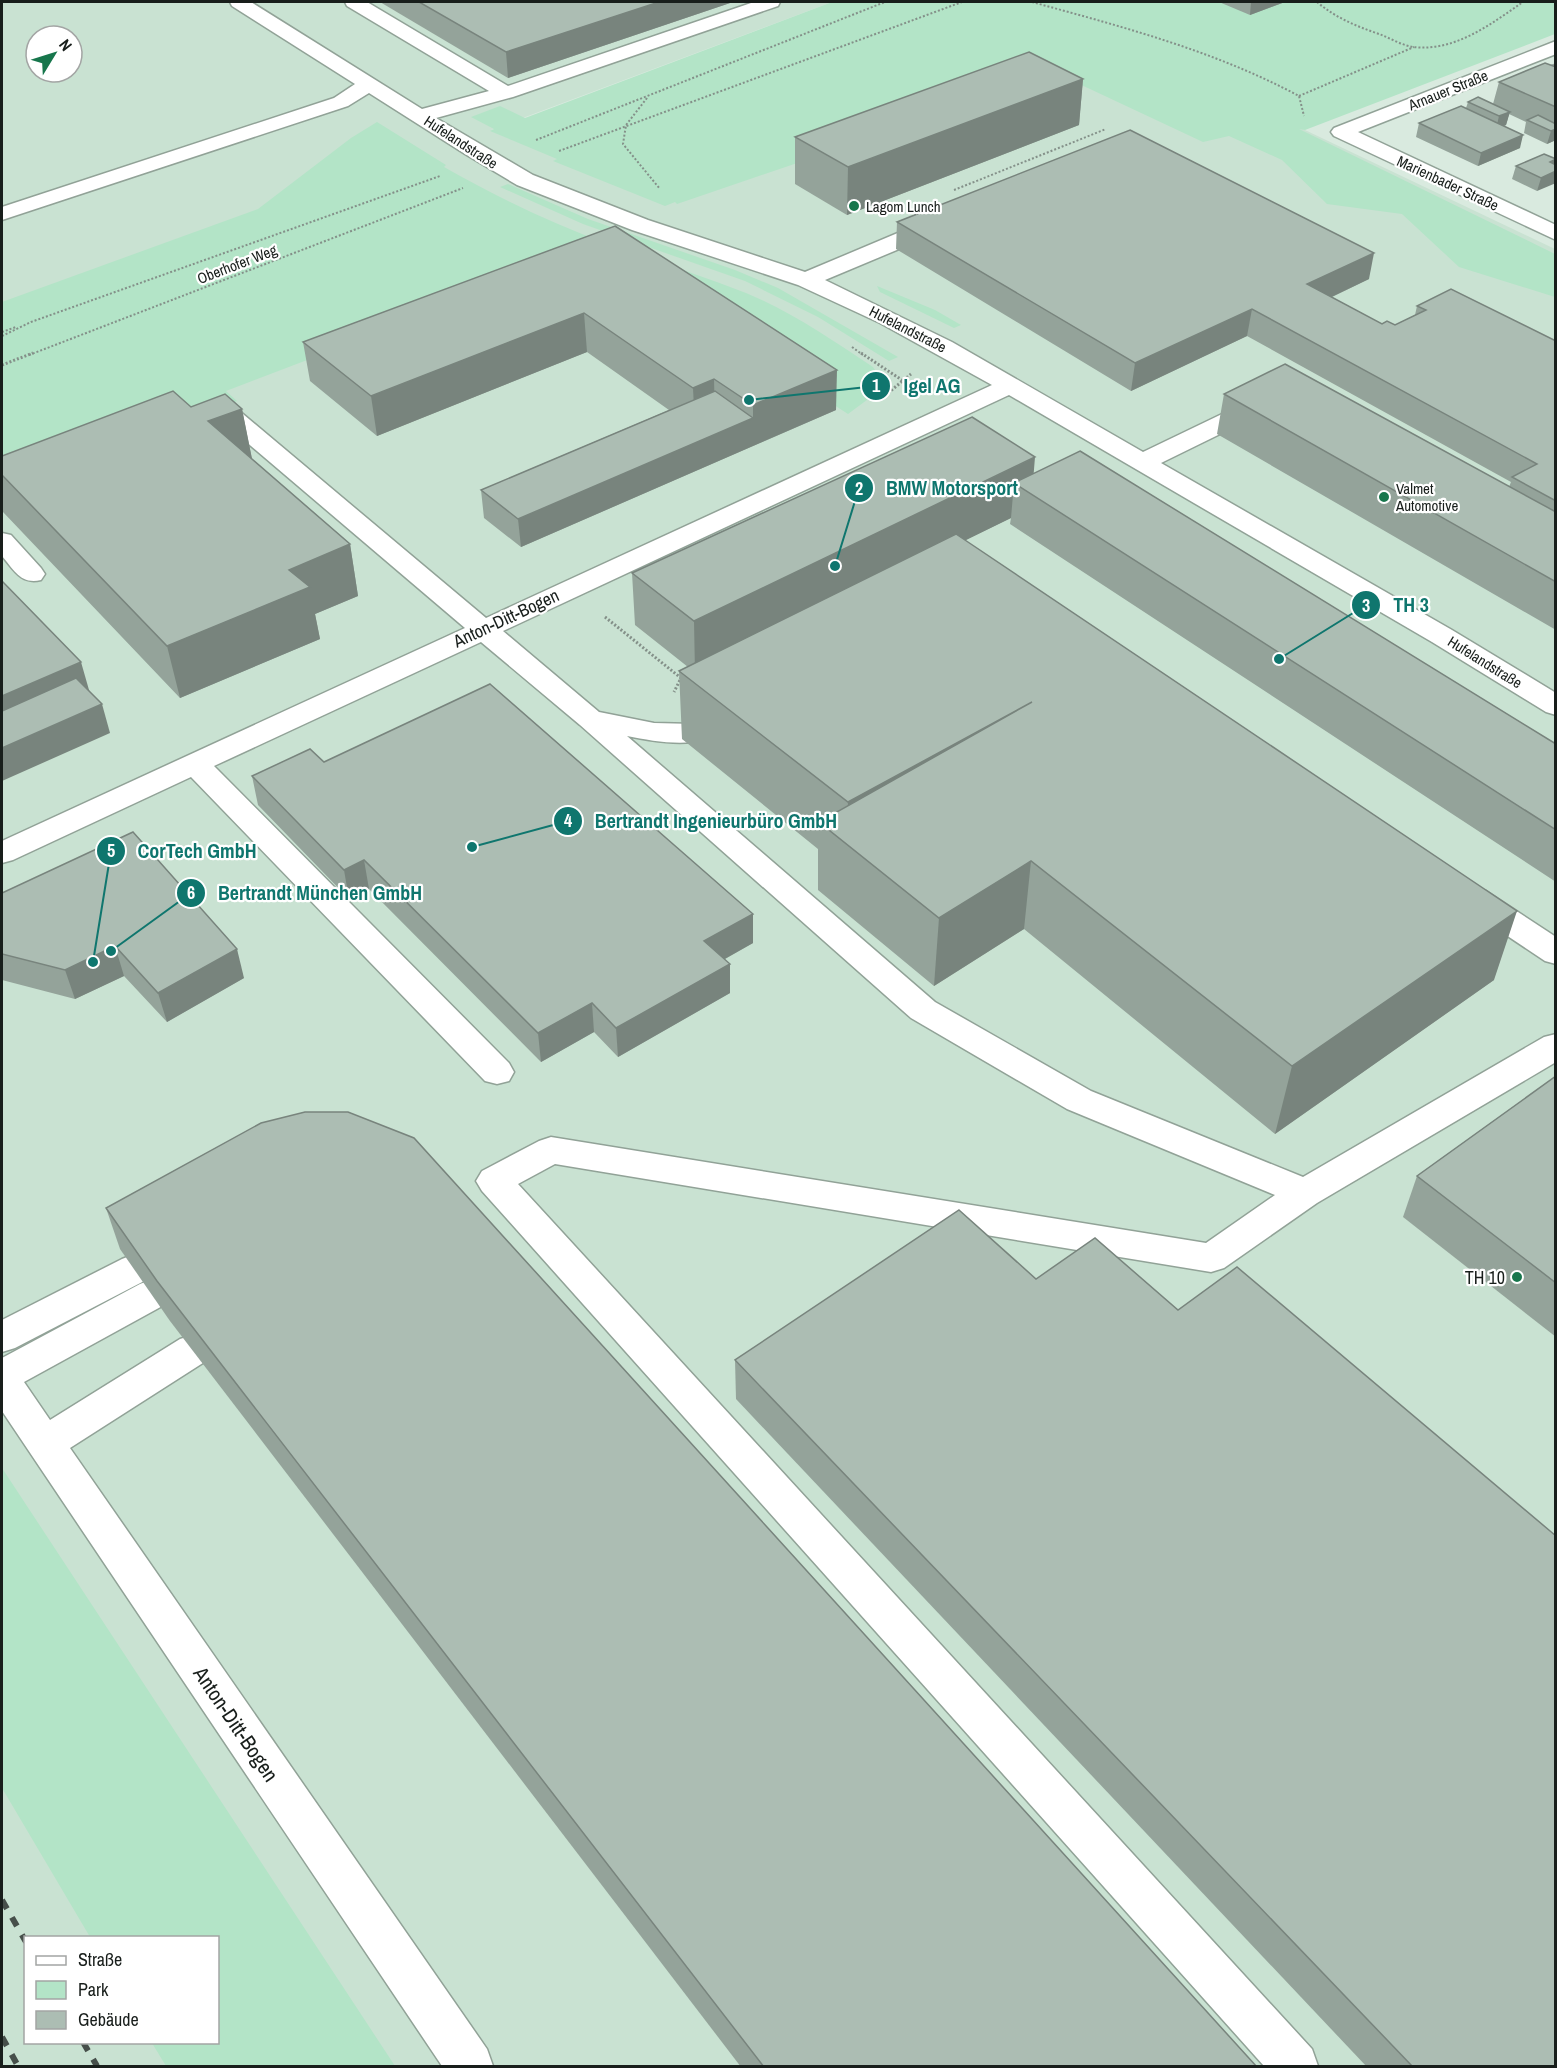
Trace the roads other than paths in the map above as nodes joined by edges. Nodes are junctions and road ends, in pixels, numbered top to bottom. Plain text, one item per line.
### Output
1 (354, 2) edge
2 (771, 2) edge
3 (251, 3) edge
4 (1556, 47) edge
5 (369, 84) junction
6 (506, 93) junction
7 (421, 116) junction
8 (1341, 132) joint
9 (2, 214) edge
10 (954, 218) edge
11 (1556, 234) edge
12 (806, 280) junction
13 (1011, 385) junction
14 (1283, 394) edge
15 (194, 437) edge
16 (1141, 463) junction
17 (2, 541) edge
18 (32, 574) dead end
19 (482, 629) junction
20 (1556, 706) edge
21 (590, 719) junction
22 (695, 733) edge
23 (195, 764) junction
24 (2, 853) edge
25 (1448, 880) edge
26 (1556, 953) edge
27 (1556, 1046) edge
28 (497, 1072) dead end
29 (1305, 1193) junction
30 (2, 1337) edge
31 (193, 1350) edge
32 (2, 1376) edge
33 (2, 1381) edge
34 (45, 1444) junction
35 (470, 2067) edge
36 (1294, 2067) edge

1 - 6 street
2 - 6 street
3 - 5 street, Hufelandstraße
4 - 8 street, Arnauer Straße
5 - 7 street, Hufelandstraße
5 - 9 street
6 - 7 street
7 - 12 street, Hufelandstraße
8 - 11 street, Marienbader Straße
10 - 12 street
12 - 13 street, Hufelandstraße
13 - 16 street, Hufelandstraße
13 - 19 street, Anton-Ditt-Bogen
14 - 16 street
15 - 19 street
16 - 20 street, Hufelandstraße
17 - 18 street
19 - 21 street
19 - 23 street, Anton-Ditt-Bogen
21 - 22 street
21 - 29 street
23 - 24 street, Anton-Ditt-Bogen
23 - 28 street
25 - 26 street
27 - 29 street
29 - 36 street
30 - 32 street
31 - 34 street
33 - 34 street, Anton-Ditt-Bogen
34 - 35 street, Anton-Ditt-Bogen

